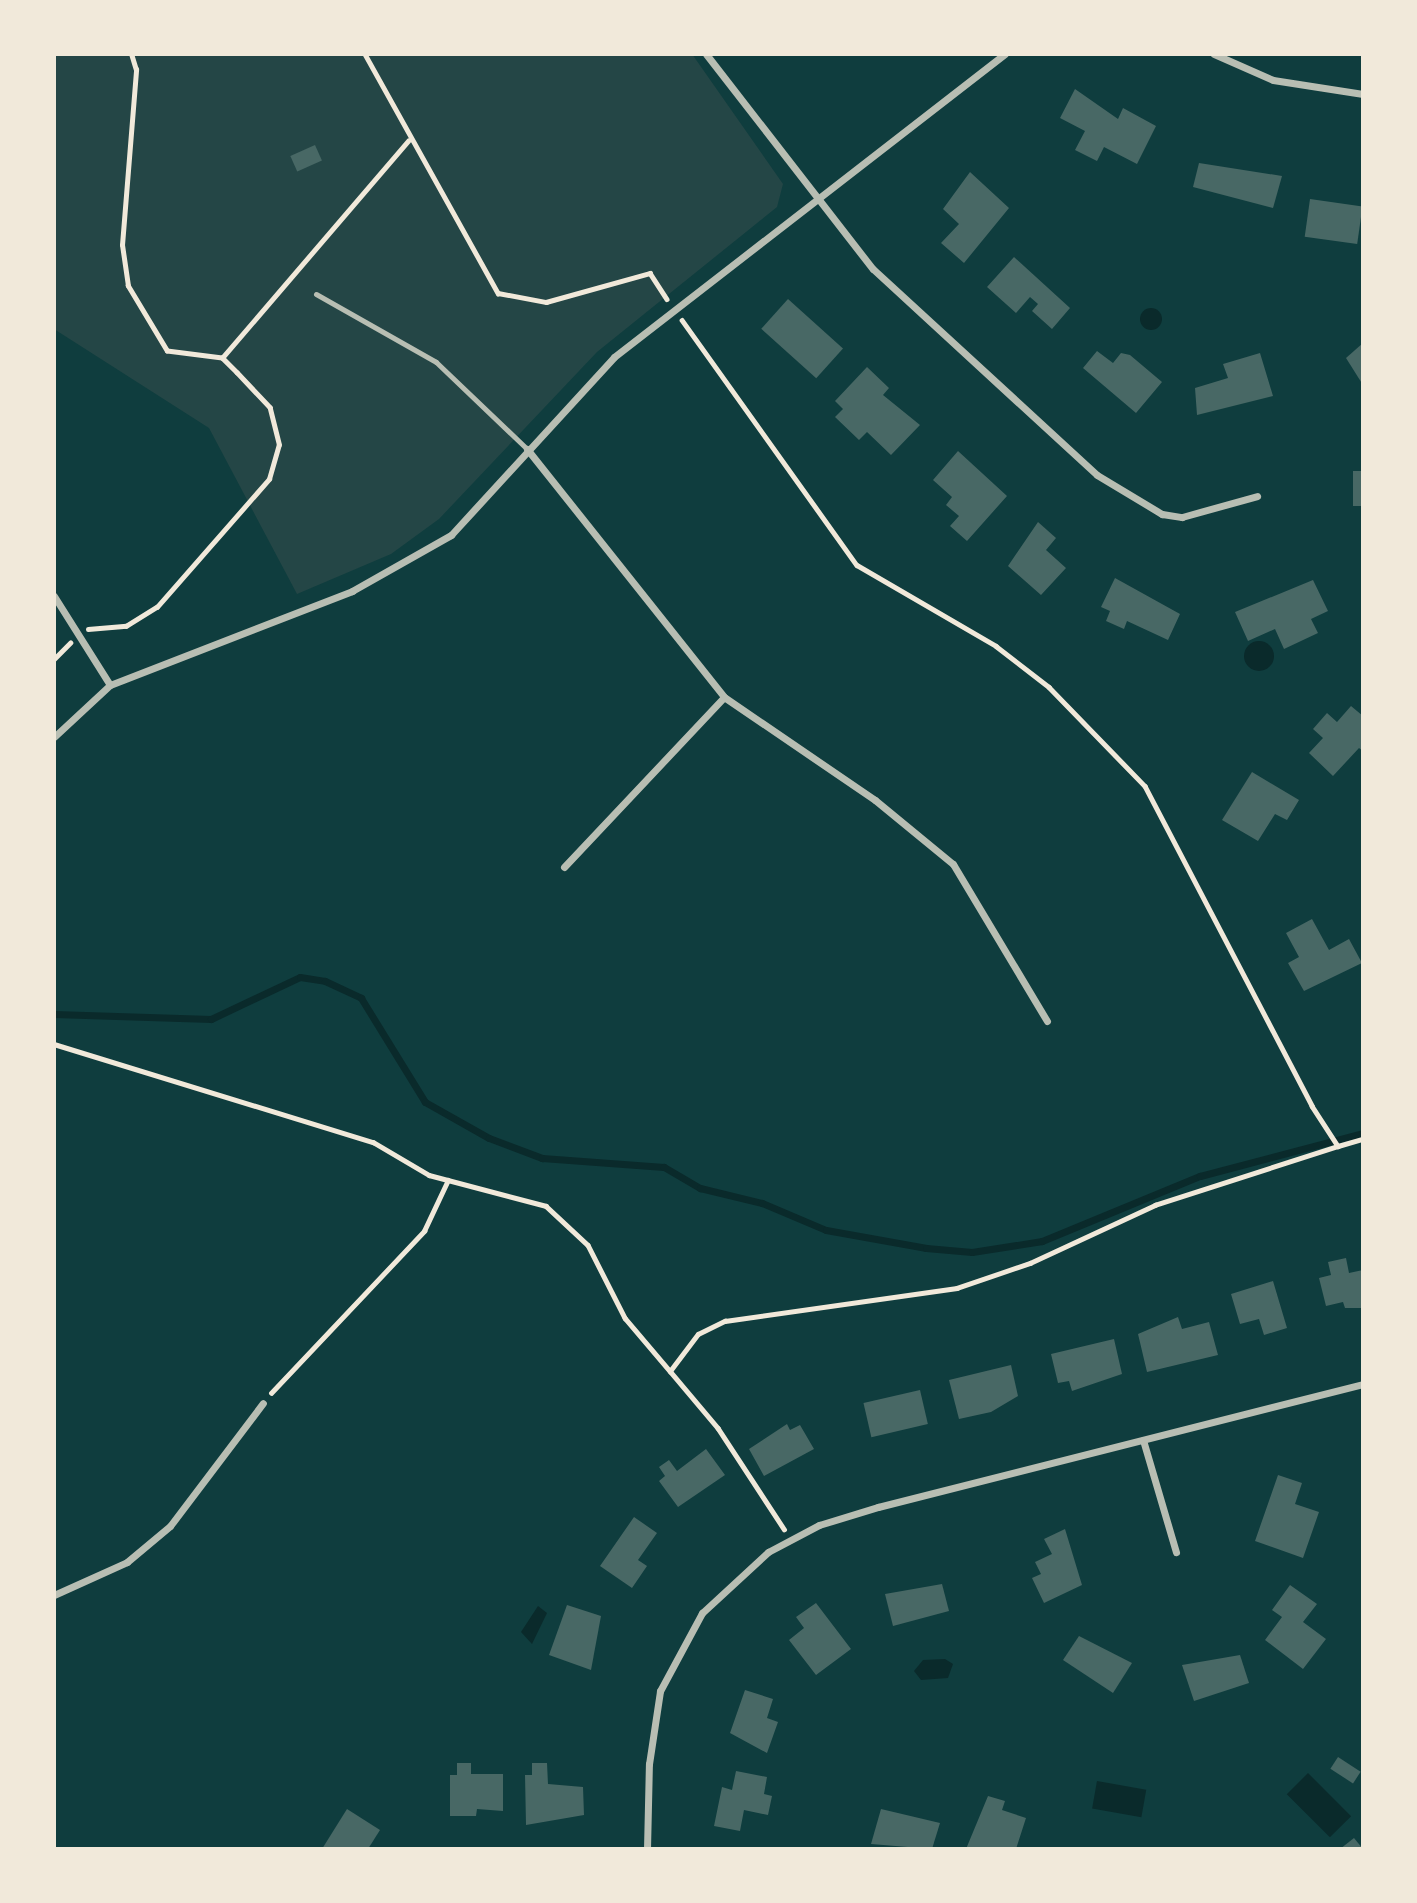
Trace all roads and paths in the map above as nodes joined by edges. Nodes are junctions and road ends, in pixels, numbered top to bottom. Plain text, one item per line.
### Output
1 (131, 54) edge
2 (365, 54) edge
3 (706, 54) edge
4 (1004, 54) edge
5 (1214, 54) edge
6 (1363, 94) edge
7 (408, 141) junction
8 (816, 198) junction
9 (316, 294) dead end
10 (673, 308) junction
11 (222, 359) junction
12 (527, 449) junction
13 (1257, 496) dead end
14 (54, 596) edge
15 (80, 637) junction
16 (54, 659) edge
17 (110, 685) junction
18 (724, 697) junction
19 (54, 737) edge
20 (564, 867) dead end
21 (1047, 1021) dead end
22 (54, 1044) edge
23 (1363, 1139) edge
24 (1338, 1146) junction
25 (448, 1180) junction
26 (670, 1371) junction
27 (1363, 1384) edge
28 (263, 1403) joint
29 (1143, 1440) junction
30 (791, 1539) junction
31 (1176, 1552) dead end
32 (54, 1595) edge
33 (647, 1849) edge

1 - 11 path
2 - 7 path
3 - 8 street
4 - 8 street
5 - 6 street
7 - 10 path
7 - 11 path
8 - 10 street
8 - 13 street
9 - 12 lane
10 - 12 street
10 - 24 path
11 - 15 path
12 - 17 street
12 - 18 street
14 - 15 street
15 - 16 path
15 - 17 street
17 - 19 street
18 - 20 street
18 - 21 street
22 - 25 path
23 - 24 path
24 - 26 path
25 - 26 path
25 - 28 path
26 - 30 path
27 - 29 street
28 - 32 street
29 - 30 street
29 - 31 street
30 - 33 street

